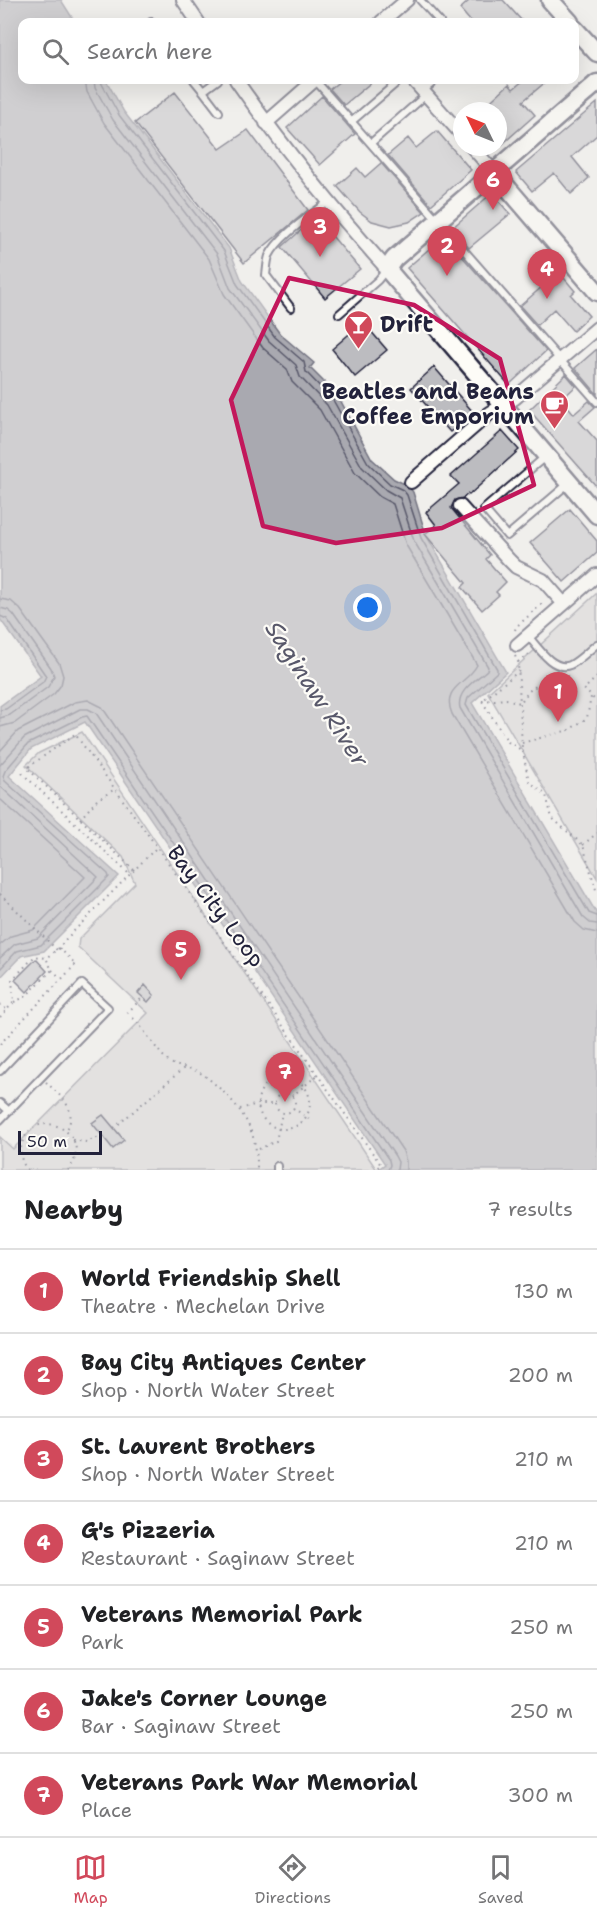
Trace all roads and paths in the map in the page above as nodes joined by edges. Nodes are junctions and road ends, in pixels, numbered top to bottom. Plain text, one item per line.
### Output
1 (183, 0) edge
2 (407, 0) edge
3 (420, 0) edge
4 (550, 0) edge
5 (195, 18) edge
6 (386, 18) edge
7 (436, 18) edge
8 (566, 18) edge
9 (579, 33) edge
10 (595, 48) edge
11 (597, 83) edge
12 (197, 84) edge
13 (213, 84) edge
14 (239, 84) edge
15 (310, 84) edge
16 (318, 84) edge
17 (395, 84) edge
18 (417, 84) edge
19 (433, 84) edge
20 (203, 91) junction
21 (425, 93) junction
22 (219, 112) dead end
23 (351, 122) junction
24 (266, 123) junction
25 (453, 125) edge
26 (370, 143) junction
27 (480, 156) edge
28 (494, 172) junction
29 (328, 202) junction
30 (438, 220) junction
31 (387, 269) junction
32 (597, 292) edge
33 (291, 308) dead end
34 (339, 314) dead end
35 (597, 328) edge
36 (560, 359) junction
37 (597, 402) edge
38 (503, 405) junction
39 (546, 456) junction
40 (411, 482) dead end
41 (569, 482) junction
42 (460, 506) dead end
43 (597, 515) edge
44 (596, 576) edge
45 (543, 603) dead end
46 (564, 604) junction
47 (528, 636) junction
48 (597, 644) edge
49 (514, 645) junction
50 (538, 658) dead end
51 (518, 662) junction
52 (519, 671) junction
53 (549, 671) dead end
54 (567, 676) dead end
55 (554, 677) junction
56 (597, 677) edge
57 (591, 697) junction
58 (482, 701) junction
59 (597, 702) edge
60 (520, 703) junction
61 (522, 743) junction
62 (523, 751) junction
63 (22, 773) dead end
64 (115, 789) junction
65 (80, 819) junction
66 (597, 833) edge
67 (583, 845) junction
68 (157, 847) junction
69 (134, 870) junction
70 (130, 874) junction
71 (597, 893) edge
72 (0, 894) edge
73 (58, 949) junction
74 (46, 958) junction
75 (52, 970) junction
76 (62, 979) junction
77 (143, 997) dead end
78 (14, 1002) junction
79 (0, 1004) edge
80 (7, 1010) junction
81 (128, 1013) dead end
82 (0, 1017) edge
83 (133, 1018) dead end
84 (0, 1044) edge
85 (184, 1068) junction
86 (0, 1071) edge
87 (319, 1074) junction
88 (272, 1075) dead end
89 (42, 1077) junction
90 (274, 1080) junction
91 (303, 1085) junction
92 (281, 1094) junction
93 (292, 1096) junction
94 (0, 1103) edge
95 (258, 1104) junction
96 (275, 1104) junction
97 (293, 1108) junction
98 (240, 1109) junction
99 (9, 1111) junction
100 (282, 1113) junction
101 (306, 1116) junction
102 (0, 1120) edge
103 (312, 1120) dead end
104 (114, 1128) dead end
105 (279, 1128) junction
106 (66, 1131) junction
107 (103, 1136) dead end
108 (73, 1140) junction
109 (258, 1150) junction
110 (28, 1170) edge
111 (68, 1170) edge
112 (257, 1170) edge
113 (373, 1170) edge

1 - 5 street
2 - 6 street
3 - 7 lane
4 - 8 street
9 - 10 street
11 - 28 street
12 - 20 lane
13 - 20 lane
14 - 24 street
15 - 24 street
16 - 23 lane
17 - 23 lane
18 - 21 street
19 - 21 lane
20 - 22 lane
21 - 25 street
21 - 26 lane
23 - 26 lane
24 - 29 street
26 - 30 lane
27 - 28 street
28 - 30 street
28 - 32 street
29 - 31 street
29 - 33 lane
30 - 31 street
30 - 36 lane
31 - 34 lane
31 - 38 street
35 - 36 street
36 - 37 lane
36 - 38 street
38 - 39 street
38 - 40 street
39 - 41 street
39 - 41 lane
41 - 43 street
42 - 46 street
44 - 46 street
45 - 49 path
46 - 47 street
47 - 48 lane
47 - 49 street
49 - 51 path
50 - 51 path
51 - 52 path
52 - 58 path
52 - 60 path
53 - 55 path
54 - 55 path
55 - 60 path
56 - 57 path
57 - 59 path
57 - 61 path
58 - 60 path
58 - 62 path
60 - 61 path
61 - 62 path
62 - 67 path
63 - 70 path
64 - 65 path
64 - 65 path
64 - 68 path
65 - 69 path
66 - 67 path
67 - 71 path
68 - 69 path, Bay City Loop
68 - 87 path, Bay City Loop
69 - 70 path, Bay City Loop
70 - 73 path, Bay City Loop
72 - 73 path
73 - 74 path, Bay City Loop
73 - 76 path
74 - 75 path
74 - 78 path, Bay City Loop
75 - 76 path
75 - 78 path
76 - 84 path
77 - 81 path
78 - 80 path
79 - 80 path
80 - 82 path
83 - 85 path
85 - 98 path
85 - 104 path
86 - 89 lane
87 - 91 path
87 - 113 path, Bay City Loop
88 - 90 path
89 - 99 lane
89 - 106 path
90 - 91 path
90 - 92 path
90 - 95 path
91 - 93 path
91 - 101 path
92 - 93 path
92 - 96 path
93 - 97 path
94 - 99 lane
95 - 96 path
95 - 98 path
95 - 105 path
96 - 100 path
97 - 100 path
97 - 101 path
98 - 109 path
99 - 102 lane
100 - 105 path
101 - 103 path
101 - 105 path
105 - 109 path
106 - 108 path
106 - 110 path
107 - 108 path
108 - 111 path
109 - 112 path

